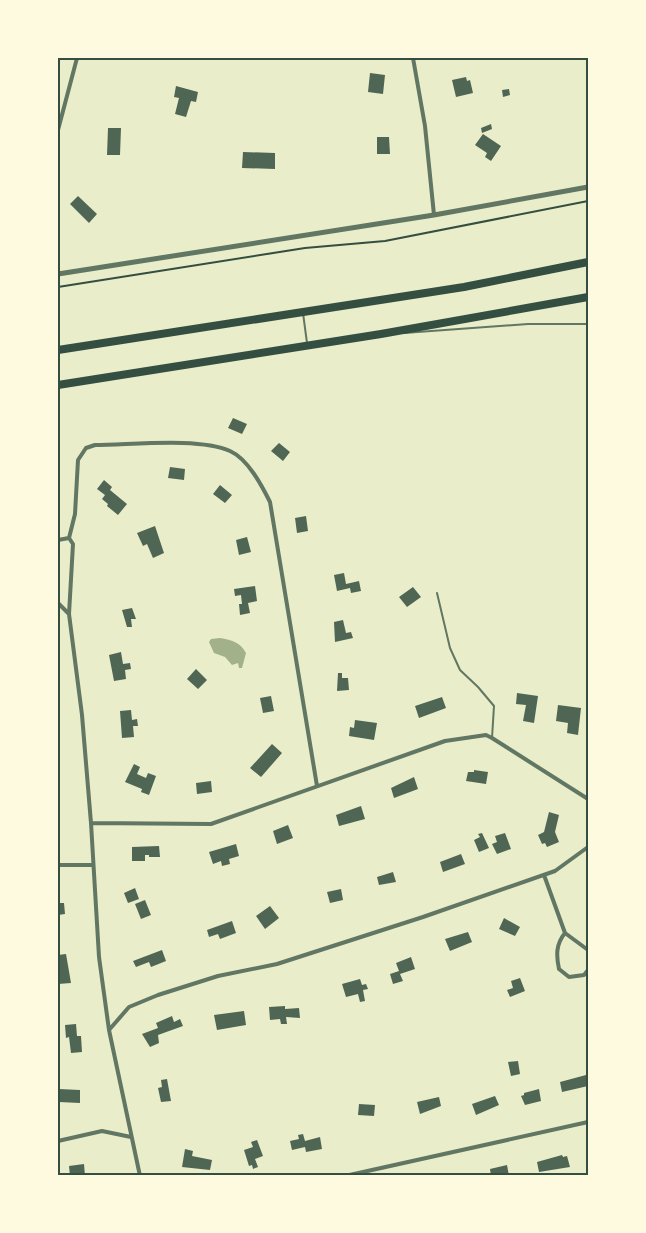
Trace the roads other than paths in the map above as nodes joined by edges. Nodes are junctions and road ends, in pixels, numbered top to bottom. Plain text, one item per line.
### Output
1 (78, 58) edge
2 (412, 58) edge
3 (58, 130) edge
4 (588, 187) edge
5 (434, 215) junction
6 (588, 262) edge
7 (58, 274) edge
8 (588, 297) edge
9 (303, 312) junction
10 (588, 324) edge
11 (381, 334) junction
12 (307, 346) junction
13 (58, 350) edge
14 (58, 385) edge
15 (69, 538) junction
16 (58, 540) edge
17 (437, 594) dead end
18 (58, 603) edge
19 (69, 614) junction
20 (492, 738) junction
21 (317, 786) junction
22 (588, 799) edge
23 (92, 823) junction
24 (588, 847) edge
25 (58, 865) edge
26 (93, 865) junction
27 (544, 875) junction
28 (565, 933) junction
29 (588, 950) edge
30 (588, 970) edge
31 (109, 1030) junction
32 (588, 1122) edge
33 (131, 1137) junction
34 (58, 1141) edge
35 (140, 1176) edge
36 (345, 1176) edge

1 - 3 street
2 - 5 street
4 - 5 street
5 - 7 street
6 - 9 highway
8 - 11 highway
9 - 12 lane
9 - 13 highway
10 - 11 lane
11 - 12 highway
12 - 14 highway
15 - 16 street
15 - 19 street
15 - 21 street
17 - 20 lane
18 - 19 street
19 - 23 street
20 - 21 street
20 - 22 street
21 - 23 street
23 - 26 street
24 - 27 street
25 - 26 street
26 - 31 street
27 - 28 street
27 - 31 street
28 - 29 street
28 - 30 street
31 - 33 street
32 - 36 street
33 - 34 street
33 - 35 street

